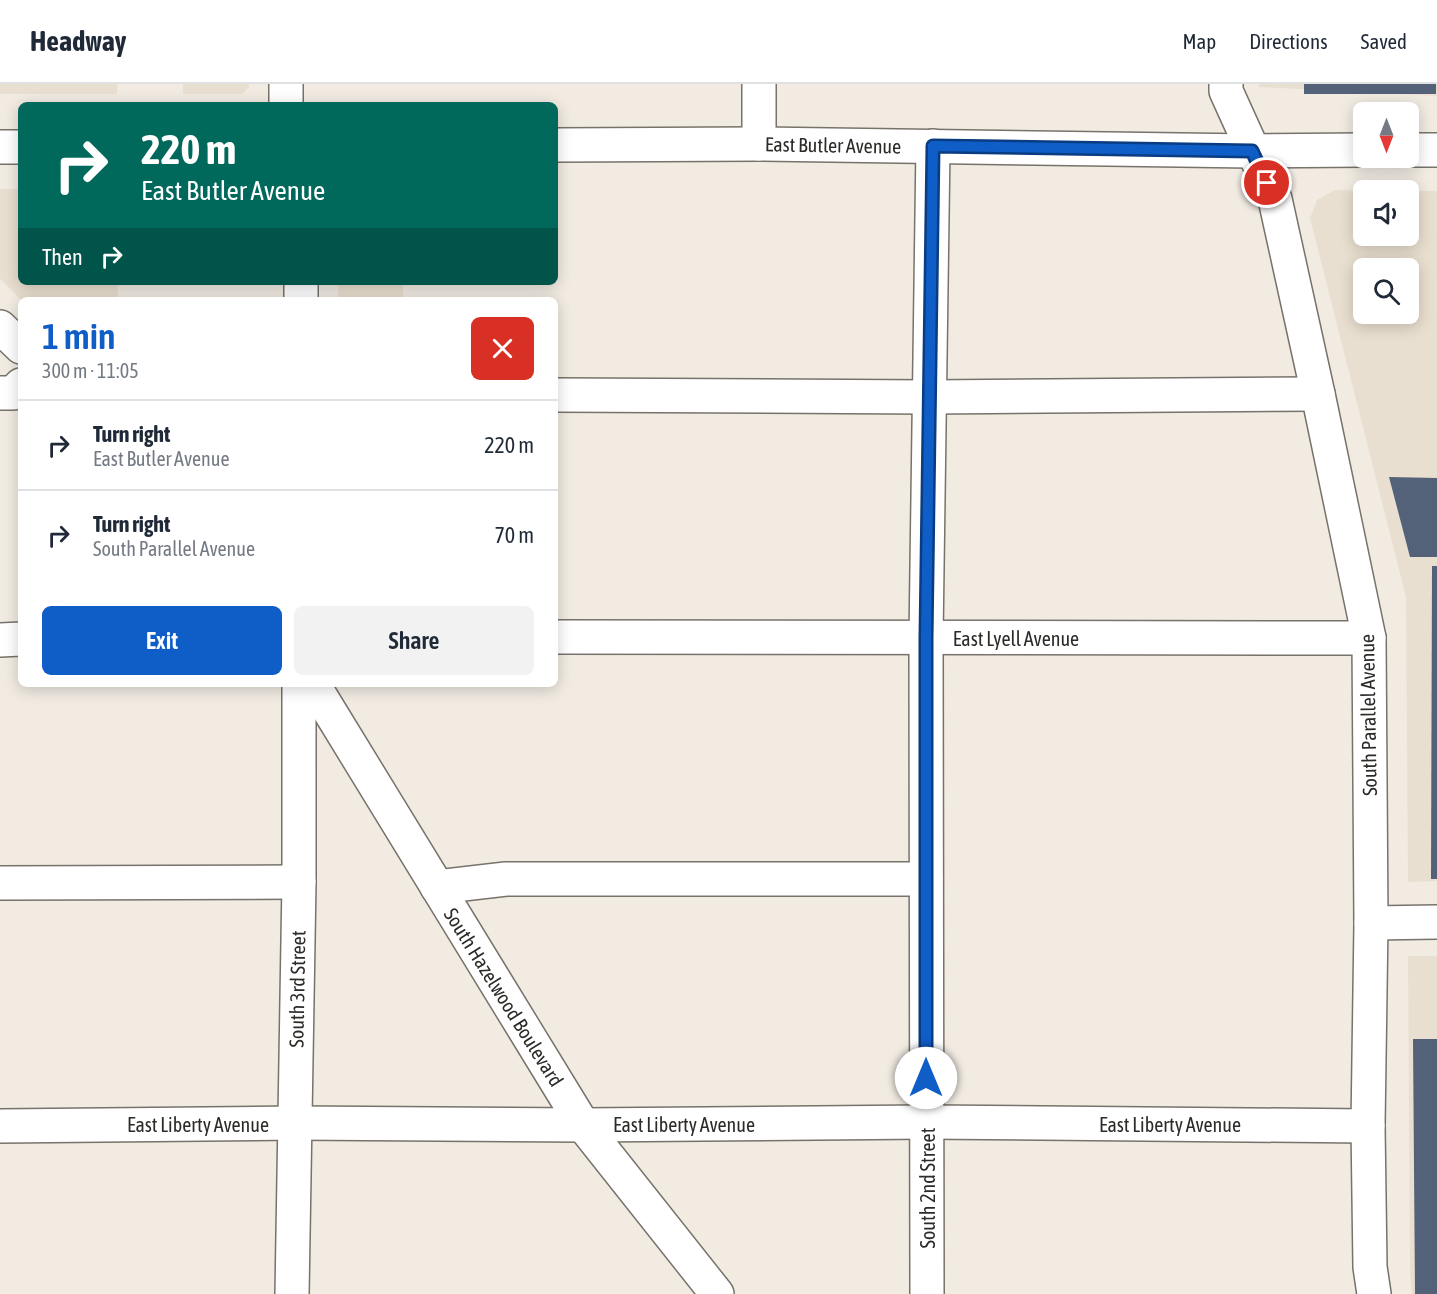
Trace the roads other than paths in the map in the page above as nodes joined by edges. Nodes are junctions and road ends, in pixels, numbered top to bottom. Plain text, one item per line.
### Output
1 (286, 84) edge
2 (759, 84) edge
3 (1226, 84) edge
4 (286, 102) edge
5 (759, 144) junction
6 (558, 145) edge
7 (933, 146) junction
8 (0, 147) edge
9 (18, 147) edge
10 (1353, 150) edge
11 (1419, 150) edge
12 (1437, 150) edge
13 (1252, 151) junction
14 (0, 327) edge
15 (18, 344) edge
16 (18, 388) edge
17 (0, 393) edge
18 (1318, 394) junction
19 (558, 395) edge
20 (930, 397) junction
21 (558, 637) edge
22 (926, 638) junction
23 (1369, 638) junction
24 (18, 639) edge
25 (0, 640) edge
26 (298, 687) edge
27 (316, 687) edge
28 (926, 879) junction
29 (298, 882) junction
30 (0, 883) edge
31 (437, 887) junction
32 (1437, 922) edge
33 (1371, 923) junction
34 (926, 1122) junction
35 (294, 1123) junction
36 (583, 1125) junction
37 (0, 1126) edge
38 (1368, 1126) junction
39 (292, 1294) edge
40 (717, 1294) edge
41 (927, 1294) edge
42 (1374, 1294) edge

1 - 4 street
2 - 5 street
3 - 13 street, South Parallel Avenue
5 - 6 street, East Butler Avenue
5 - 7 street, East Butler Avenue
7 - 13 street, East Butler Avenue
7 - 20 street, South 2nd Street
8 - 9 street
10 - 13 street, East Butler Avenue
11 - 12 street
13 - 18 street, South Parallel Avenue
14 - 15 street
16 - 17 street
18 - 20 street
18 - 23 street, South Parallel Avenue
19 - 20 street
20 - 22 street, South 2nd Street
21 - 22 street, East Lyell Avenue
22 - 23 street, East Lyell Avenue
22 - 28 street, South 2nd Street
23 - 33 street, South Parallel Avenue
24 - 25 street
26 - 29 street, South 3rd Street
27 - 31 street, South Hazelwood Boulevard
28 - 31 street
28 - 34 street, South 2nd Street
29 - 30 street
29 - 35 street, South 3rd Street
31 - 36 street, South Hazelwood Boulevard
32 - 33 street
33 - 38 street, South Parallel Avenue
34 - 36 street, East Liberty Avenue
34 - 38 street, East Liberty Avenue
34 - 41 street, South 2nd Street
35 - 36 street, East Liberty Avenue
35 - 37 street, East Liberty Avenue
35 - 39 street, South 3rd Street
36 - 40 street, South Hazelwood Boulevard
38 - 42 street, South Parallel Avenue

